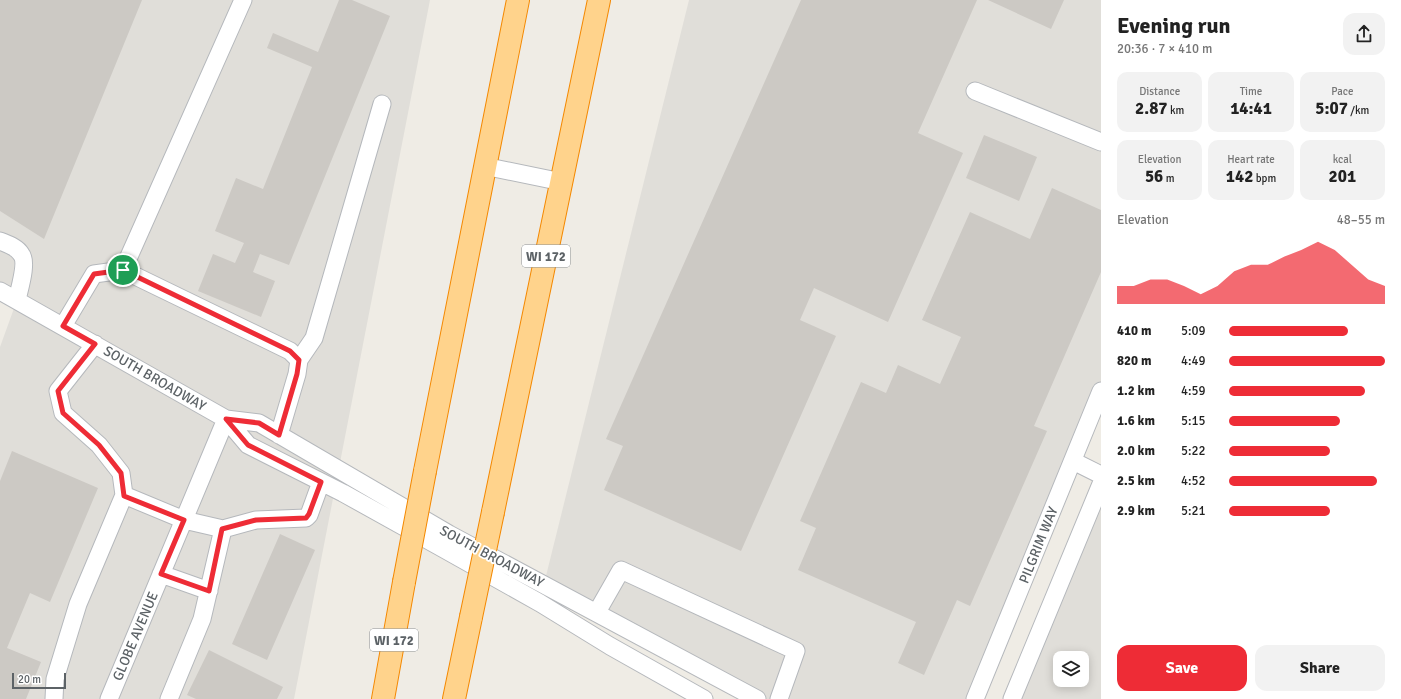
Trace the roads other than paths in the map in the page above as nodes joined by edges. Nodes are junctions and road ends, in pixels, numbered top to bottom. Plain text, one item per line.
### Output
1 (243, 0) edge
2 (518, 0) edge
3 (599, 0) edge
4 (975, 91) dead end
5 (382, 104) dead end
6 (1101, 142) edge
7 (484, 166) junction
8 (562, 182) junction
9 (0, 240) edge
10 (123, 270) junction
11 (0, 291) edge
12 (17, 300) junction
13 (63, 326) junction
14 (95, 344) junction
15 (299, 360) junction
16 (1101, 391) edge
17 (226, 419) junction
18 (279, 435) junction
19 (1073, 461) junction
20 (1101, 475) edge
21 (321, 482) junction
22 (1101, 484) edge
23 (124, 496) junction
24 (184, 520) junction
25 (222, 529) junction
26 (161, 574) junction
27 (209, 591) junction
28 (597, 612) junction
29 (54, 699) edge
30 (109, 699) edge
31 (169, 699) edge
32 (383, 699) edge
33 (454, 699) edge
34 (704, 699) edge
35 (757, 699) edge
36 (779, 699) edge
37 (975, 699) edge
38 (1012, 699) edge

1 - 10 street
2 - 7 highway, WI 172
3 - 8 highway, WI 172
4 - 6 street
5 - 15 street
7 - 8 street
7 - 32 highway, WI 172, bridge
8 - 33 highway, WI 172, bridge
9 - 12 street
10 - 13 street
10 - 15 street
11 - 12 street, SOUTH BROADWAY
12 - 13 street, SOUTH BROADWAY
13 - 14 street, SOUTH BROADWAY
14 - 17 street, SOUTH BROADWAY
14 - 23 street
15 - 18 street
16 - 19 street, PILGRIM WAY
17 - 18 street, SOUTH BROADWAY
17 - 21 street, SOUTH BROADWAY
17 - 24 street, GLOBE AVENUE
18 - 28 street, SOUTH BROADWAY
19 - 20 street
19 - 37 street, PILGRIM WAY
21 - 25 street
21 - 34 street, SOUTH BROADWAY
22 - 38 street
23 - 24 street
23 - 29 street
24 - 25 street
24 - 26 street, GLOBE AVENUE
25 - 27 street
26 - 27 street
26 - 30 street, GLOBE AVENUE
27 - 31 street
28 - 35 street, SOUTH BROADWAY
28 - 36 street

